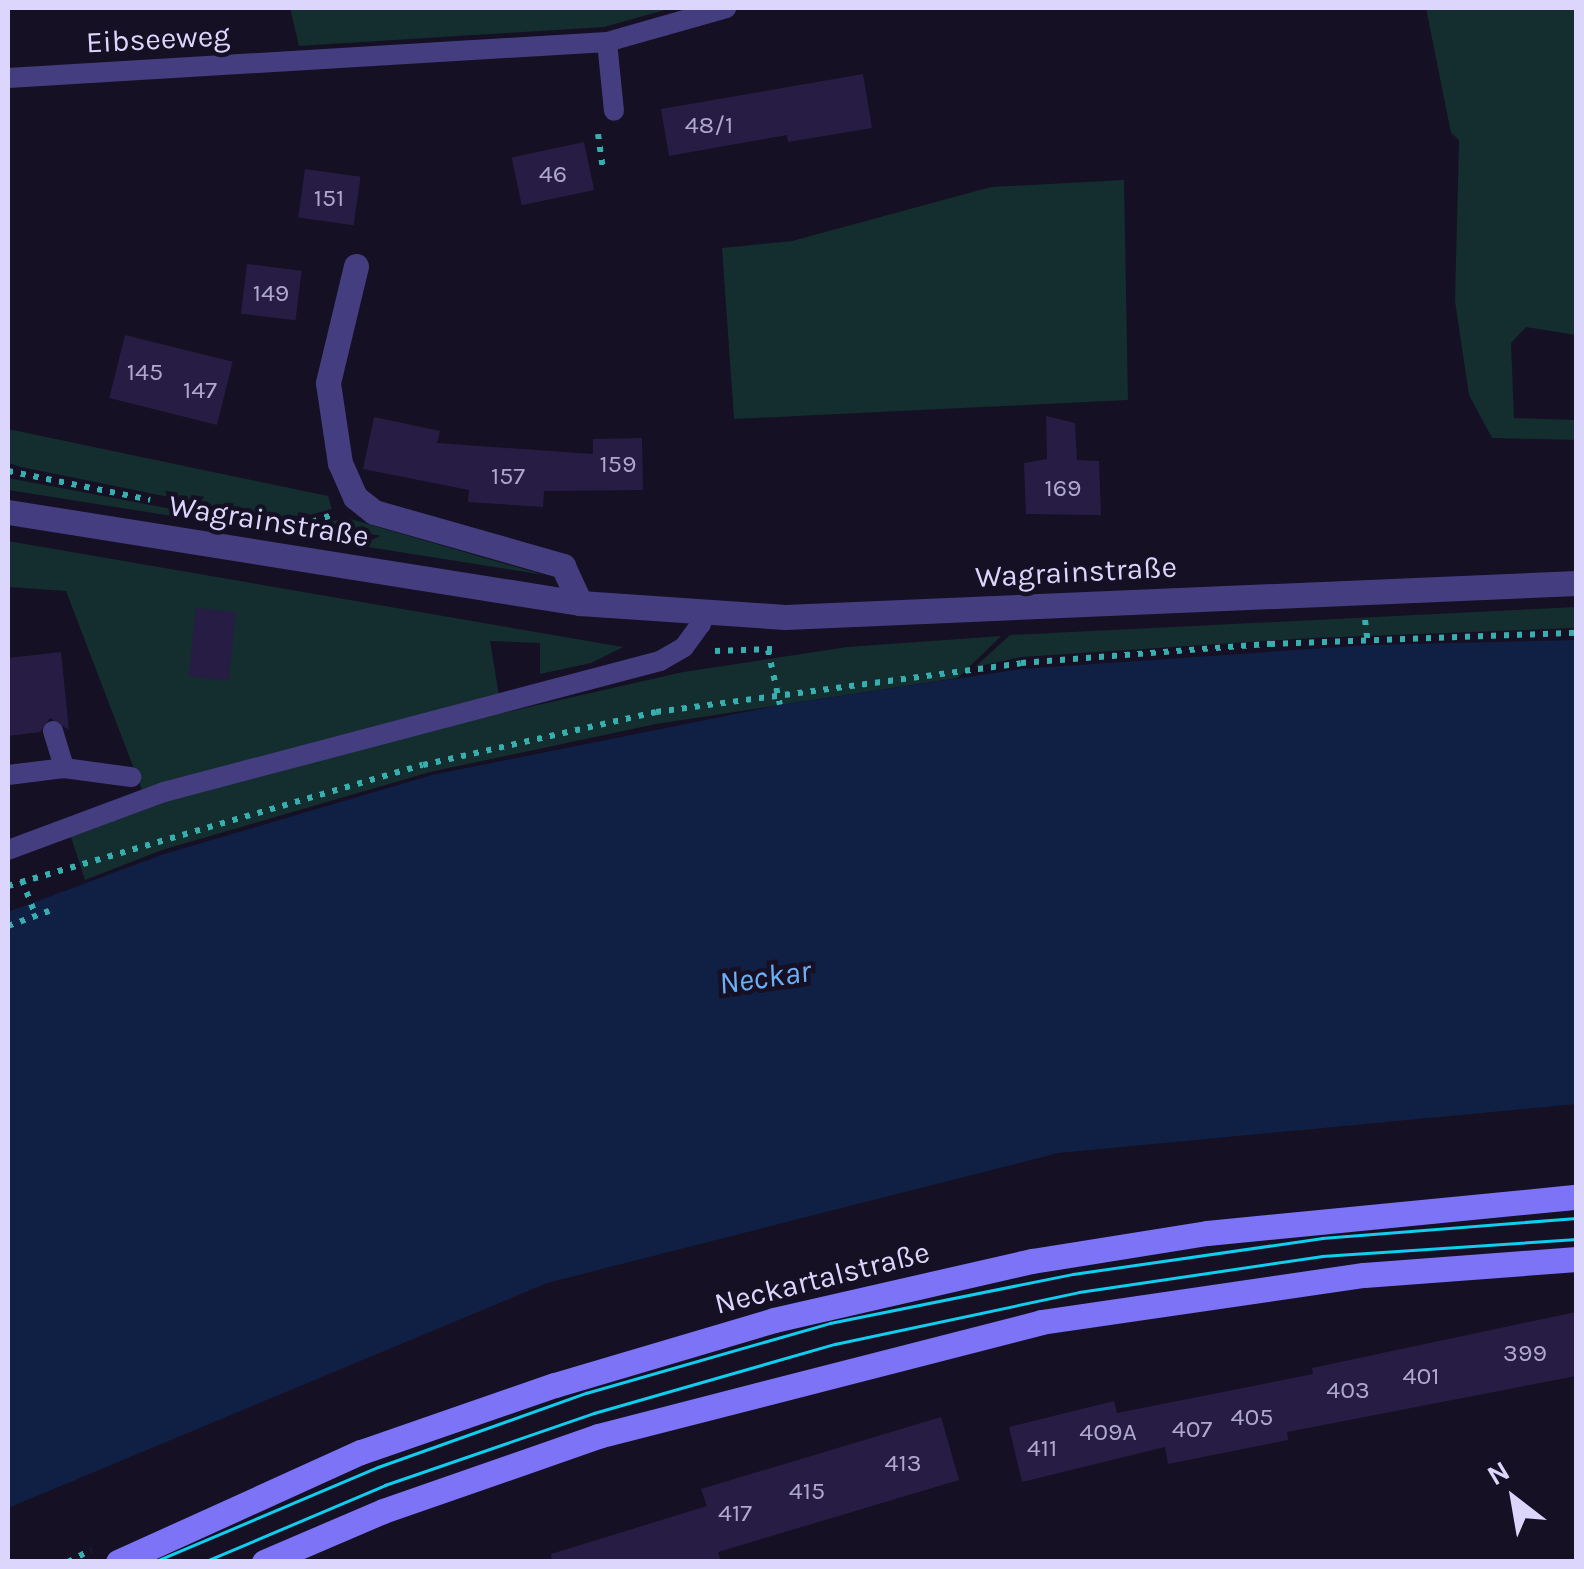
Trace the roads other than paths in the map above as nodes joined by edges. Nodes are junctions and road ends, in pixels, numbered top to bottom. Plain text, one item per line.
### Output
1 (726, 8) edge
2 (607, 42) junction
3 (8, 78) edge
4 (614, 112) dead end
5 (356, 266) dead end
6 (8, 512) edge
7 (1576, 584) edge
8 (580, 603) junction
9 (702, 612) junction
10 (53, 731) dead end
11 (64, 768) junction
12 (8, 775) edge
13 (131, 778) dead end
14 (8, 847) edge
15 (1576, 1197) edge
16 (1576, 1259) edge
17 (118, 1562) edge
18 (264, 1562) edge

1 - 2 lane, Eibseeweg
2 - 3 lane, Eibseeweg
2 - 4 lane
5 - 8 street, Wagrainstraße
6 - 8 street, Wagrainstraße
7 - 9 street, Wagrainstraße
8 - 9 street, Wagrainstraße
9 - 14 lane
10 - 11 lane
11 - 12 lane
11 - 13 lane
15 - 17 main road, Neckartalstraße
16 - 18 main road

